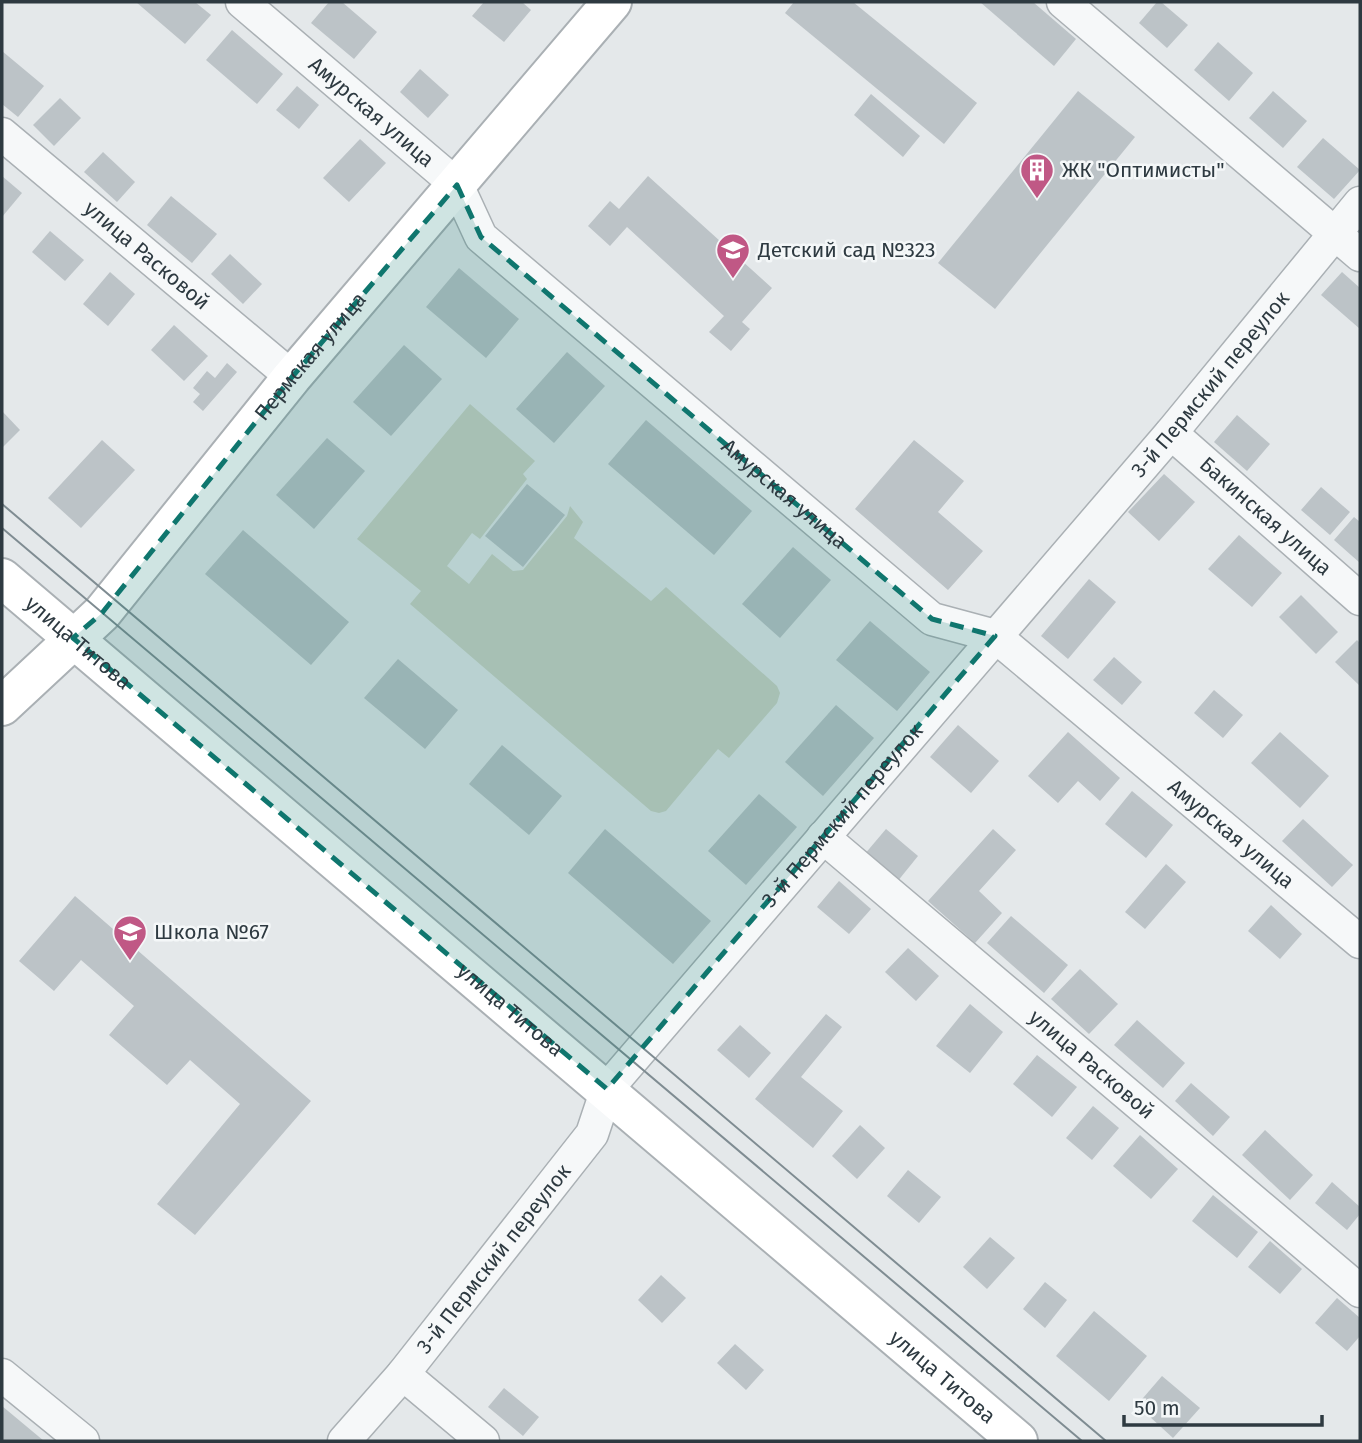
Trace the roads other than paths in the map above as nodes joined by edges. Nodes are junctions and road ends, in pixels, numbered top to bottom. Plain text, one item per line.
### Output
1 (242, 2) edge
2 (612, 2) edge
3 (1063, 2) edge
4 (2, 134) edge
5 (457, 185) junction
6 (1360, 202) edge
7 (1335, 233) junction
8 (1360, 255) edge
9 (292, 377) junction
10 (1171, 433) junction
11 (2, 578) edge
12 (1360, 599) edge
13 (995, 636) junction
14 (73, 638) junction
15 (2, 706) edge
16 (823, 837) junction
17 (1360, 943) edge
18 (607, 1089) junction
19 (1360, 1291) edge
20 (403, 1374) junction
21 (2, 1375) edge
22 (83, 1441) edge
23 (344, 1441) edge
24 (483, 1441) edge
25 (1018, 1441) edge

1 - 5 street, Амурская улица
2 - 5 street, Пермская улица
3 - 7 street
4 - 9 street, улица Расковой
5 - 9 street, Пермская улица
5 - 13 street, Амурская улица
6 - 7 street, 3-й Пермский переулок
7 - 8 street
7 - 10 street, 3-й Пермский переулок
9 - 14 street, Пермская улица
10 - 12 street, Бакинская улица
10 - 13 street, 3-й Пермский переулок
11 - 14 street, улица Титова
13 - 16 street, 3-й Пермский переулок
13 - 17 street, Амурская улица
14 - 15 street, Пермская улица
14 - 18 street, улица Титова
16 - 18 street, 3-й Пермский переулок
16 - 19 street, улица Расковой
18 - 20 street, 3-й Пермский переулок
18 - 25 street, улица Титова
20 - 23 street, 3-й Пермский переулок
20 - 24 street
21 - 22 street

